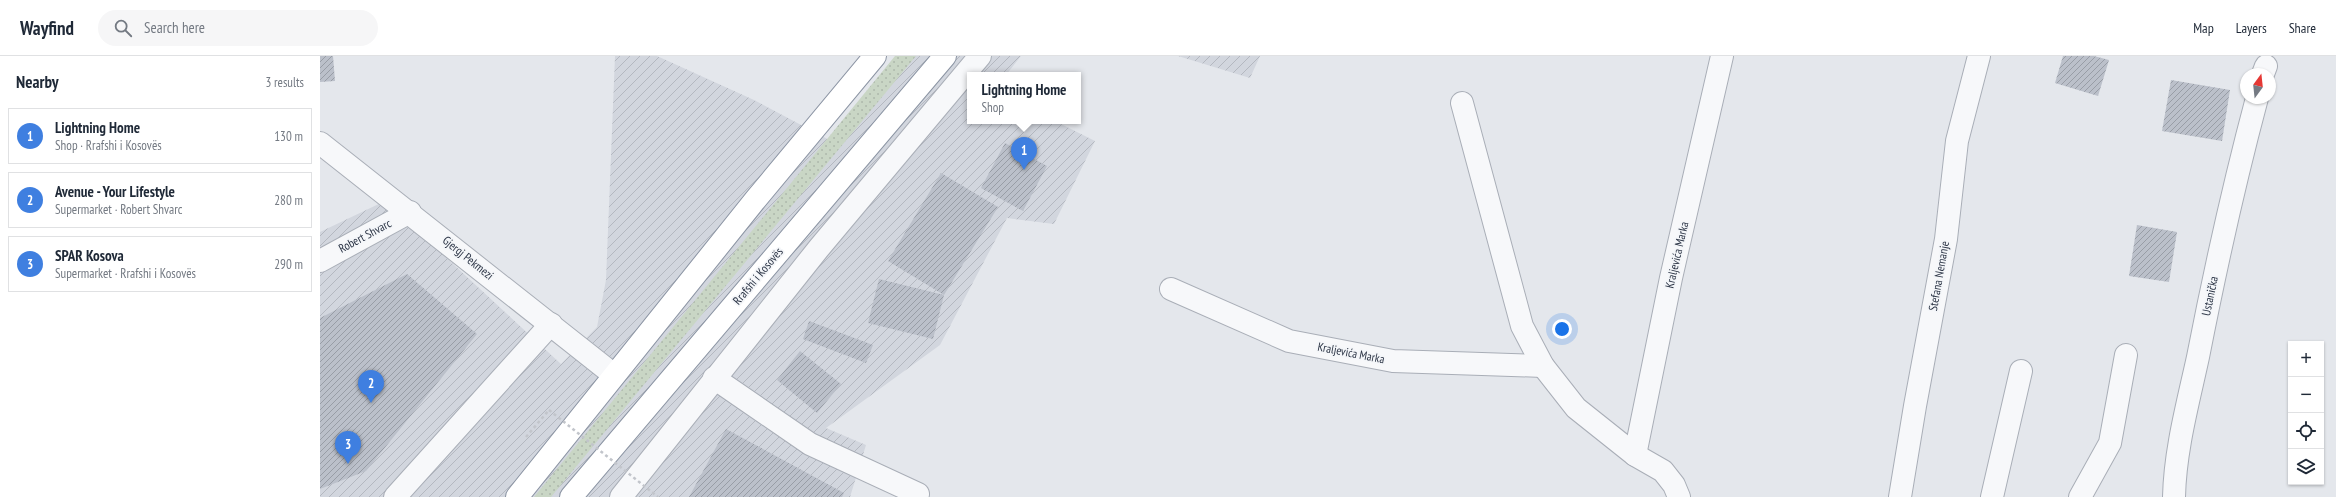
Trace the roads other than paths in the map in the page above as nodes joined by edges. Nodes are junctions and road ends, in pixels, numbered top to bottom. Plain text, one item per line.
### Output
1 (875, 56) edge
2 (945, 56) edge
3 (980, 56) edge
4 (1722, 56) edge
5 (1979, 56) edge
6 (1462, 103) dead end
7 (2255, 104) edge
8 (320, 143) edge
9 (410, 212) junction
10 (320, 260) edge
11 (1171, 288) dead end
12 (551, 324) junction
13 (2126, 355) dead end
14 (1543, 366) junction
15 (2021, 371) dead end
16 (614, 375) junction
17 (714, 378) junction
18 (1635, 455) junction
19 (1677, 491) edge
20 (918, 494) dead end
21 (395, 497) edge
22 (517, 497) edge
23 (571, 497) edge
24 (621, 497) edge
25 (1900, 497) edge
26 (1992, 497) edge
27 (2080, 497) edge
28 (2174, 497) edge

1 - 16 highway
2 - 23 highway, Rrafshi i Kosovës
3 - 17 street
4 - 18 street, Kraljevića Marka
5 - 25 street, Stefana Nemanje
6 - 14 street
7 - 28 street, Ustanička
8 - 9 street, Gjergj Pekmezi
9 - 10 street, Robert Shvarc
9 - 12 street, Gjergj Pekmezi
11 - 14 street, Kraljevića Marka
12 - 16 street, Gjergj Pekmezi
12 - 21 street
13 - 27 street
14 - 18 street
15 - 26 street
16 - 22 highway
17 - 20 street
17 - 24 street
18 - 19 street

